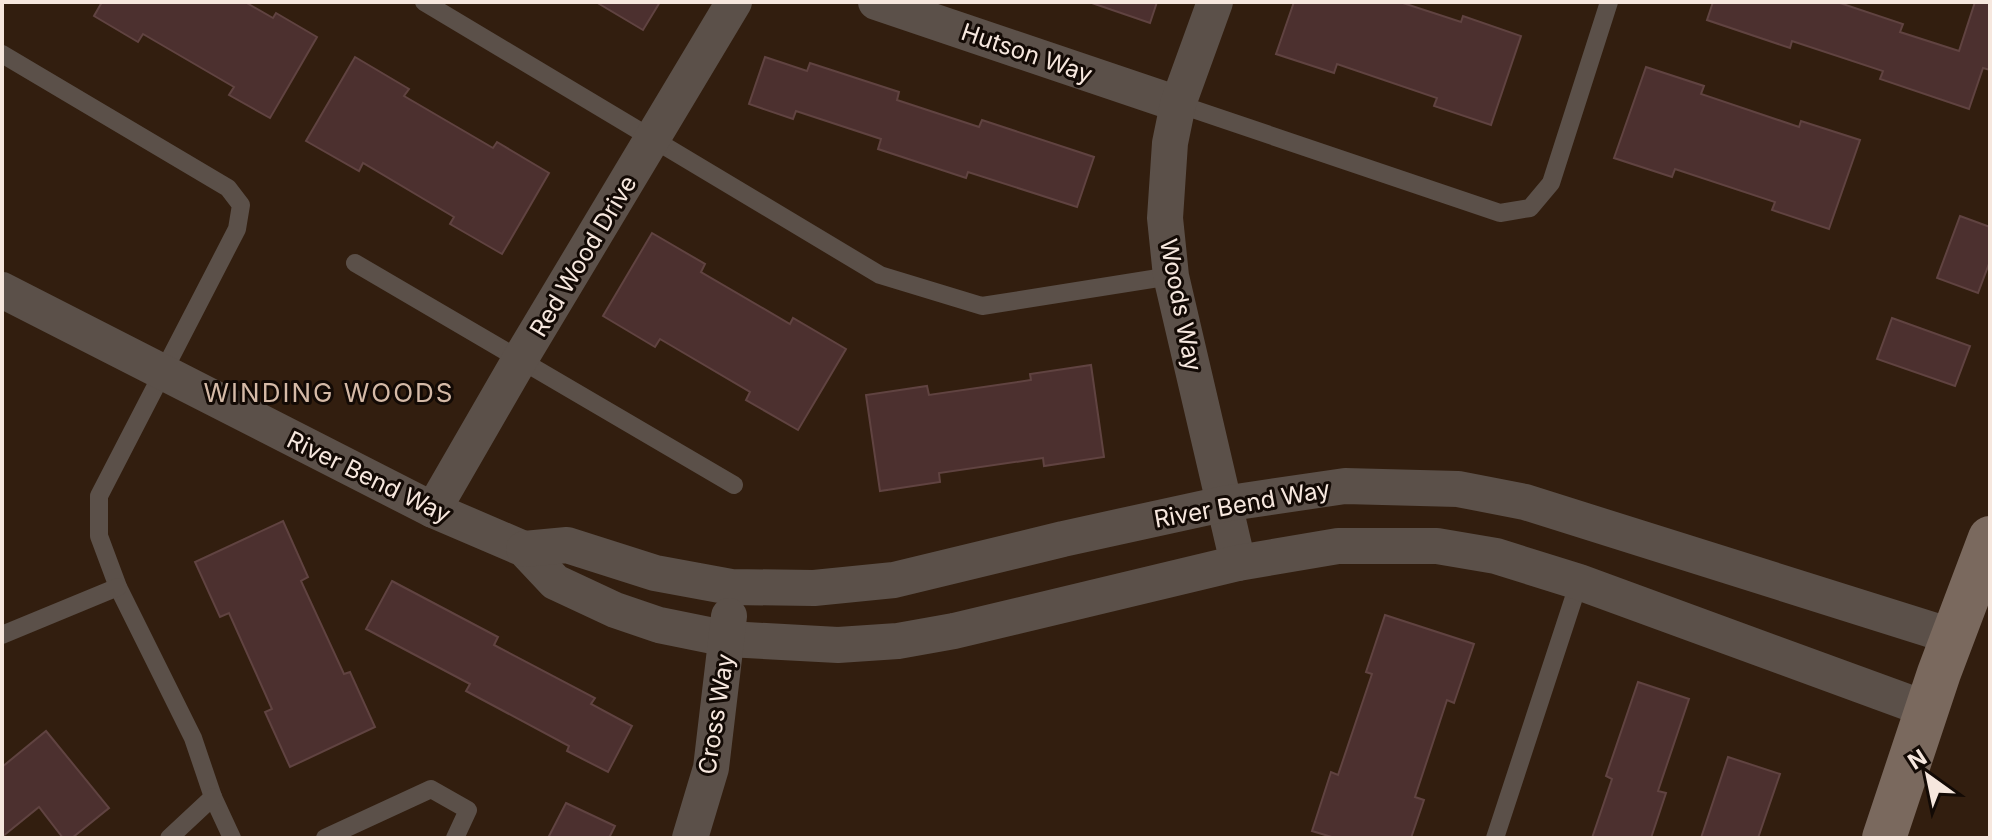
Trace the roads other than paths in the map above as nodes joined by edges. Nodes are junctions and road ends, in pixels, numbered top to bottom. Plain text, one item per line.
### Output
1 (424, 2) edge
2 (734, 2) edge
3 (876, 2) edge
4 (1215, 2) edge
5 (1609, 2) edge
6 (2, 54) edge
7 (1178, 104) junction
8 (653, 140) junction
9 (355, 263) dead end
10 (1171, 276) junction
11 (2, 290) edge
12 (519, 361) junction
13 (162, 373) junction
14 (734, 485) dead end
15 (1223, 504) junction
16 (433, 510) junction
17 (1990, 538) edge
18 (524, 549) junction
19 (1238, 563) junction
20 (1579, 582) junction
21 (118, 587) junction
22 (731, 587) junction
23 (2, 635) edge
24 (1951, 636) junction
25 (728, 639) junction
26 (1926, 709) junction
27 (213, 797) junction
28 (169, 838) edge
29 (232, 838) edge
30 (327, 838) edge
31 (455, 838) edge
32 (690, 838) edge
33 (1495, 838) edge
34 (1884, 838) edge

1 - 8 lane
2 - 8 street, Red Wood Drive
3 - 7 street, Hutson Way
4 - 7 street, Woods Way
5 - 7 lane
6 - 13 lane
7 - 10 street, Woods Way
8 - 10 lane
8 - 12 street, Red Wood Drive
9 - 12 lane
10 - 15 street, Woods Way
11 - 13 street, River Bend Way
12 - 14 lane
12 - 16 street, Red Wood Drive
13 - 16 street, River Bend Way
13 - 21 lane
15 - 19 street, Woods Way
15 - 22 street, River Bend Way
15 - 24 street, River Bend Way
16 - 18 street, River Bend Way
17 - 24 main road
18 - 22 street, River Bend Way
18 - 25 street, River Bend Way
19 - 20 street, River Bend Way
19 - 25 street, River Bend Way
20 - 26 street, River Bend Way
20 - 33 lane
21 - 23 lane
21 - 27 lane
22 - 25 street, Cross Way
24 - 26 main road
25 - 32 street, Cross Way
26 - 34 main road
27 - 28 lane
27 - 29 lane
30 - 31 lane

